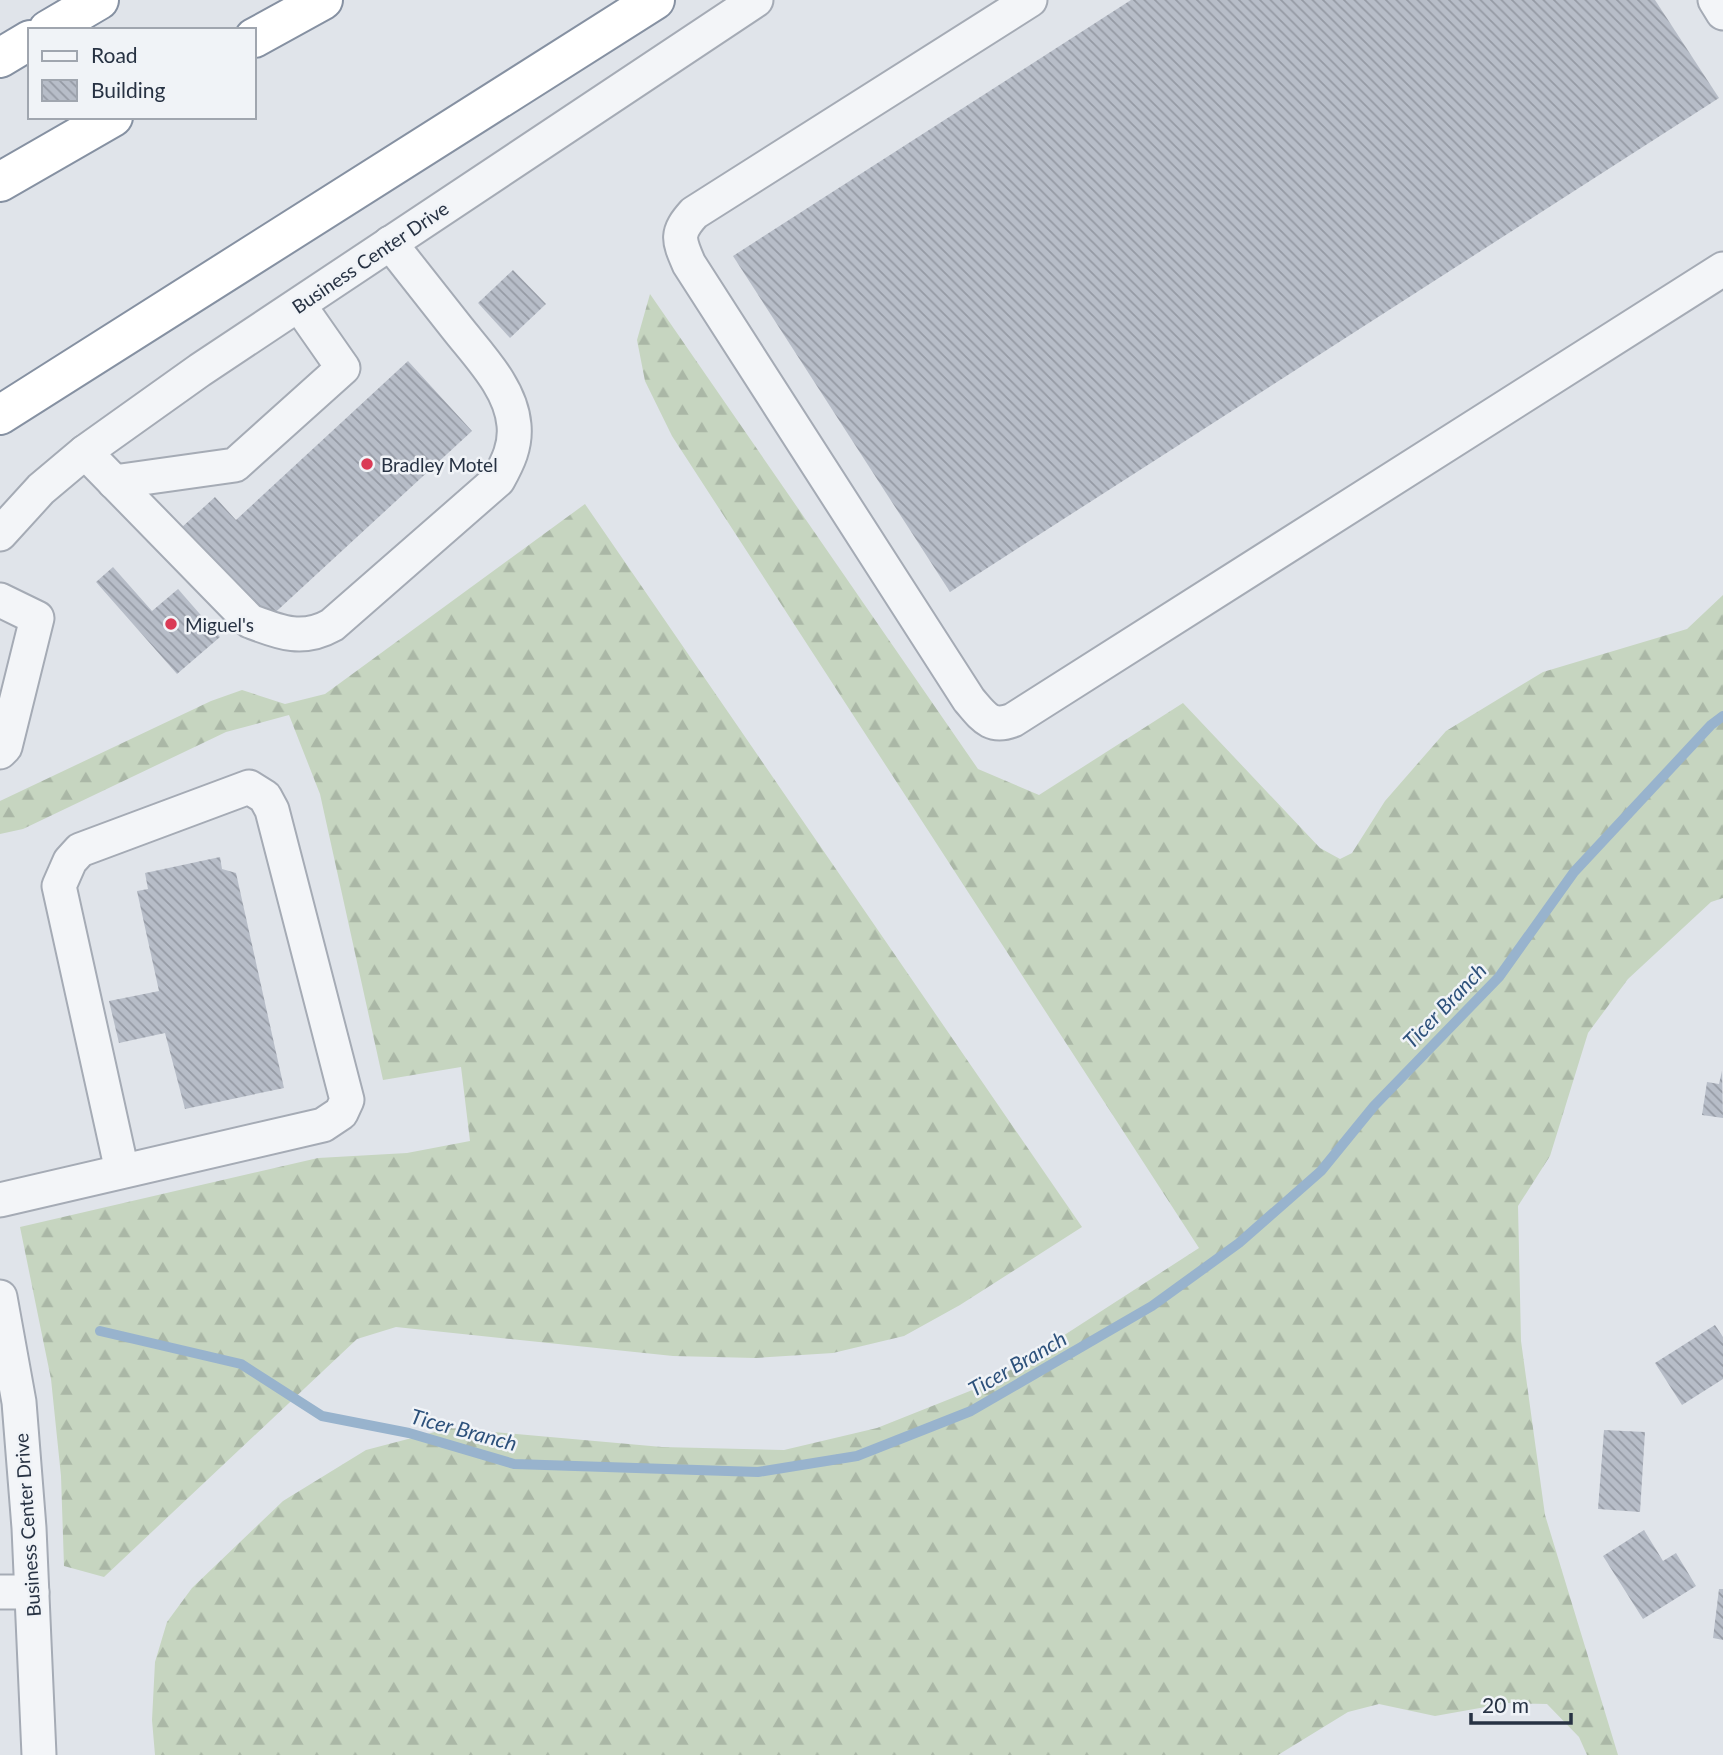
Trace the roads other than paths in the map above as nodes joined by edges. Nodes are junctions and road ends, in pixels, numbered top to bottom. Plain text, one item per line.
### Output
1 (99, 0) edge
2 (323, 0) edge
3 (655, 0) edge
4 (756, 0) edge
5 (1030, 0) edge
6 (1715, 0) edge
7 (1723, 13) edge
8 (51, 28) edge
9 (256, 37) edge
10 (28, 41) edge
11 (0, 58) edge
12 (110, 119) edge
13 (0, 182) edge
14 (390, 243) junction
15 (1723, 269) edge
16 (299, 305) junction
17 (8, 413) edge
18 (85, 453) junction
19 (114, 482) junction
20 (0, 534) edge
21 (0, 600) edge
22 (0, 752) edge
23 (122, 1171) junction
24 (0, 1199) edge
25 (0, 1297) edge
26 (16, 1592) edge
27 (38, 1755) edge

1 - 8 highway
2 - 9 highway
3 - 17 highway
4 - 14 street, Business Center Drive
5 - 15 street
6 - 7 street
10 - 11 highway
12 - 13 highway
14 - 16 street, Business Center Drive
14 - 19 street
16 - 18 street, Business Center Drive
16 - 19 street
18 - 19 street
18 - 20 street, Business Center Drive
21 - 22 street
23 - 23 street
23 - 24 street
25 - 26 street, Business Center Drive
26 - 27 street, Business Center Drive

